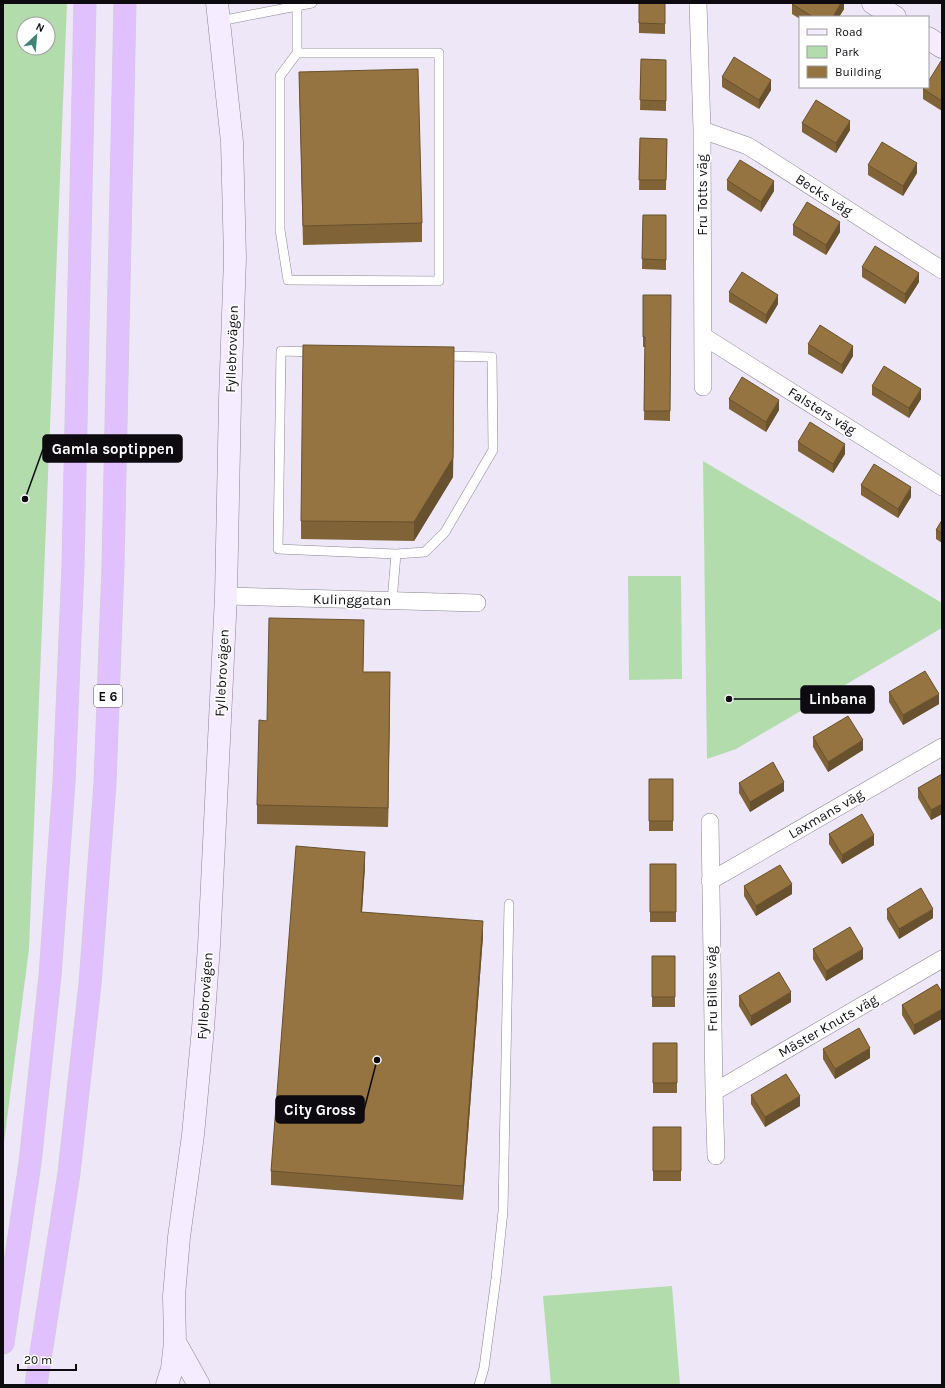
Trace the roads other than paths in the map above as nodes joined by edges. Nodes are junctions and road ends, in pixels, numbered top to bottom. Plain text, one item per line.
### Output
1 (85, 3) edge
2 (125, 3) edge
3 (312, 3) edge
4 (698, 3) edge
5 (873, 3) edge
6 (297, 6) junction
7 (218, 12) edge
8 (893, 16) edge
9 (929, 39) edge
10 (942, 47) edge
11 (297, 53) junction
12 (702, 130) junction
13 (942, 270) edge
14 (702, 336) junction
15 (320, 352) edge
16 (437, 355) edge
17 (703, 387) dead end
18 (942, 487) edge
19 (396, 554) junction
20 (226, 596) junction
21 (392, 600) junction
22 (477, 603) dead end
23 (942, 747) edge
24 (710, 822) dead end
25 (710, 881) junction
26 (509, 904) dead end
27 (942, 959) edge
28 (714, 1092) junction
29 (716, 1156) dead end
30 (176, 1342) junction
31 (3, 1343) edge
32 (36, 1385) edge
33 (167, 1385) edge
34 (176, 1385) edge
35 (192, 1385) edge
36 (199, 1385) edge
37 (480, 1385) edge

1 - 31 highway
2 - 32 highway, E 6
3 - 6 lane
4 - 12 street, Fru Totts väg
5 - 8 street
6 - 7 lane
6 - 11 lane
7 - 20 street, Fyllebrovägen
9 - 10 street
11 - 11 lane
12 - 13 street, Becks väg
12 - 14 street, Fru Totts väg
14 - 17 street, Fru Totts väg
14 - 18 street, Falsters väg
15 - 19 lane
16 - 19 lane
19 - 21 lane
20 - 21 street, Kulinggatan
20 - 30 street, Fyllebrovägen
21 - 22 street, Kulinggatan
23 - 25 street, Laxmans väg
24 - 25 street, Fru Billes väg
25 - 28 street, Fru Billes väg
26 - 37 lane
27 - 28 street, Mäster Knuts väg
28 - 29 street, Fru Billes väg
30 - 33 street, Fyllebrovägen
30 - 36 street, Fyllebrovägen
34 - 35 street

